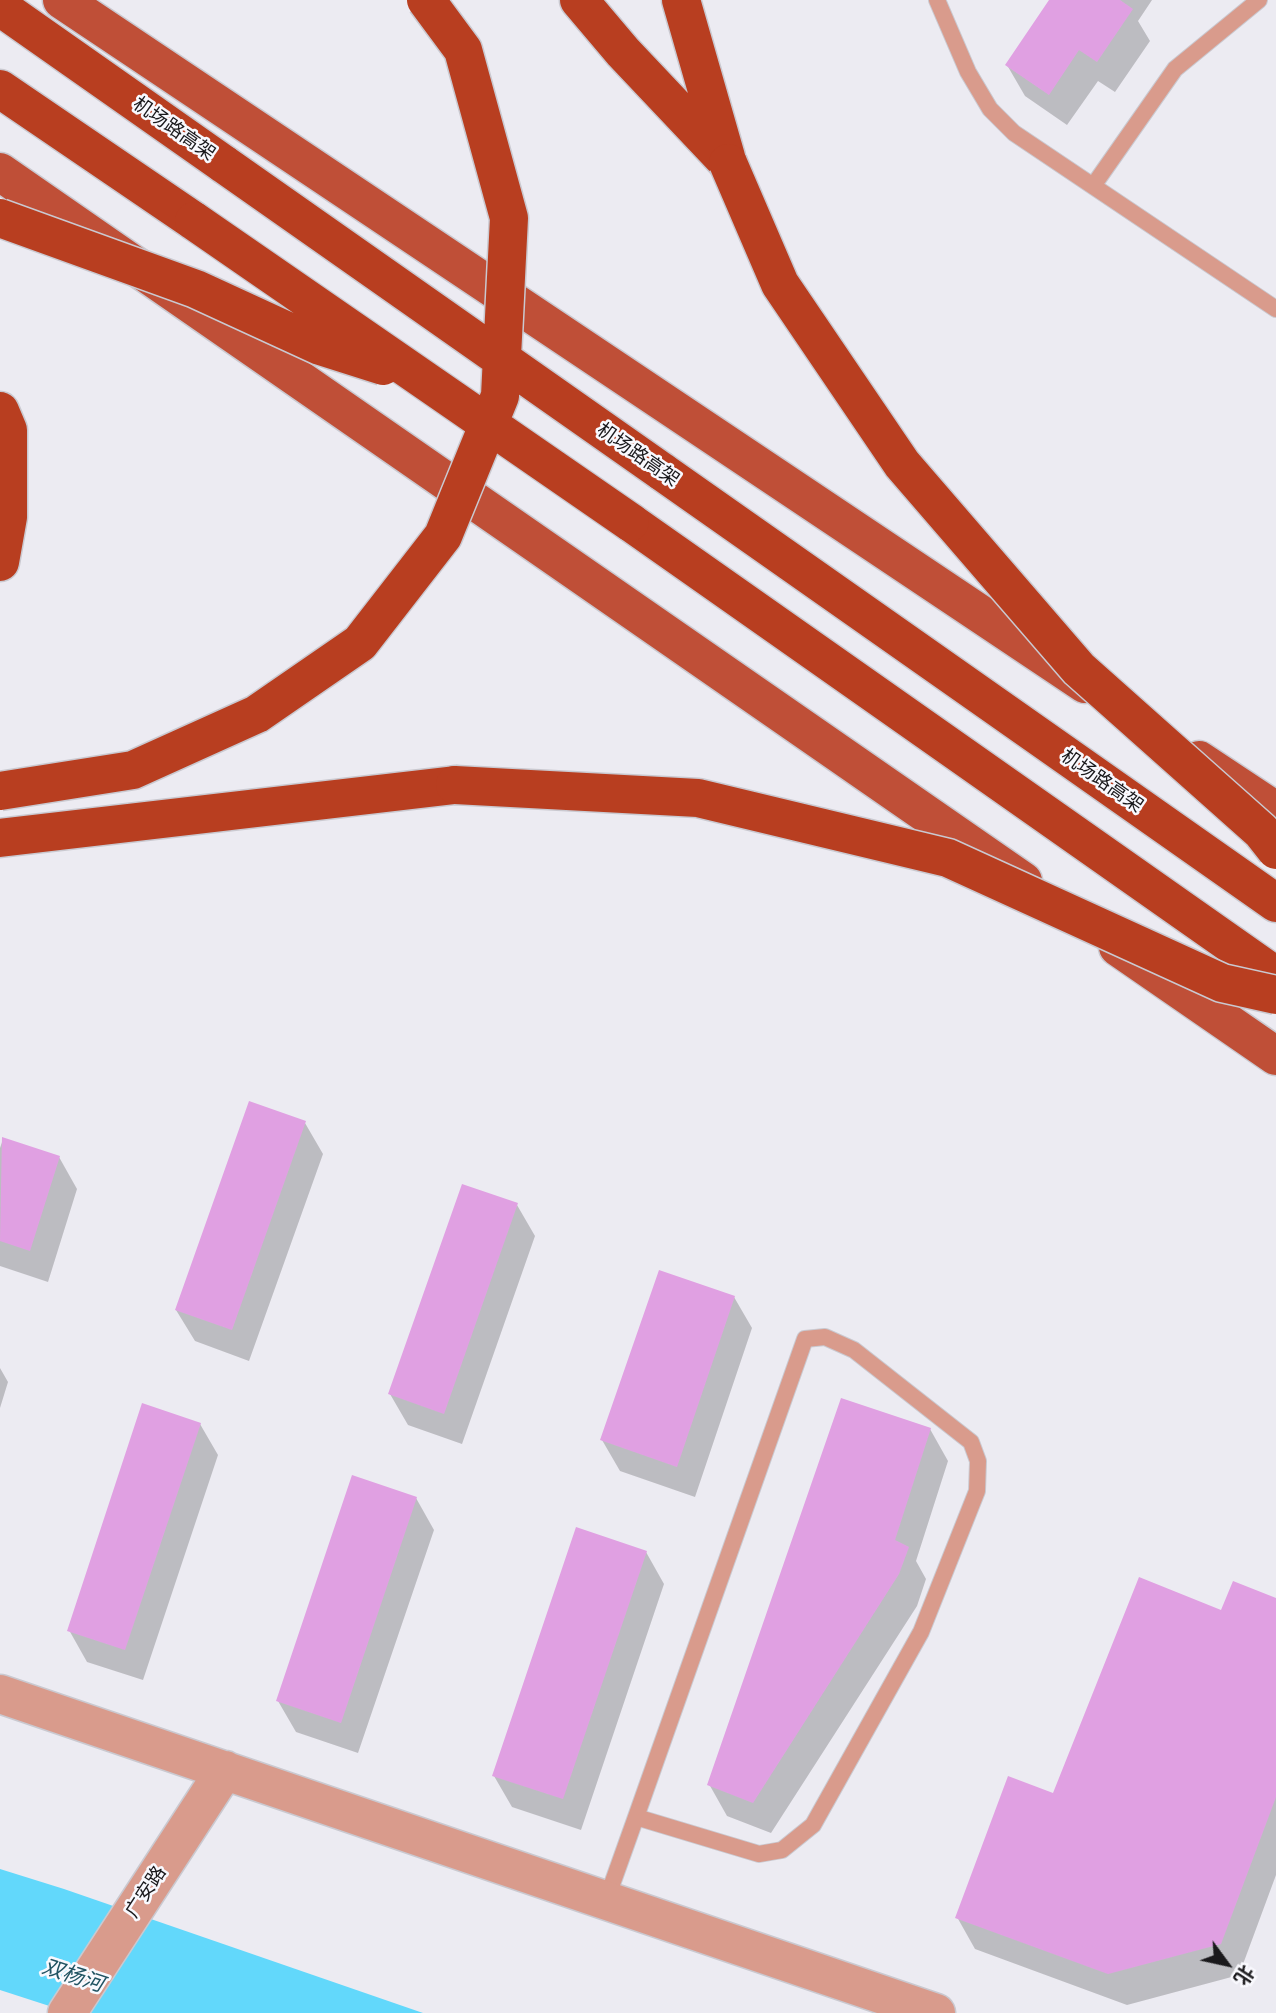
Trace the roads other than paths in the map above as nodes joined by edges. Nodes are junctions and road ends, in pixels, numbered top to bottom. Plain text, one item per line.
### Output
1 (62, 0) edge
2 (426, 0) edge
3 (579, 0) edge
4 (681, 0) edge
5 (937, 0) edge
6 (1259, 0) edge
7 (0, 7) edge
8 (0, 89) edge
9 (728, 163) junction
10 (0, 172) edge
11 (1093, 186) junction
12 (0, 218) edge
13 (1276, 309) edge
14 (422, 378) junction
15 (0, 411) edge
16 (0, 562) edge
17 (0, 791) edge
18 (1276, 811) edge
19 (0, 838) edge
20 (1276, 850) edge
21 (1276, 903) edge
22 (1276, 976) edge
23 (1276, 995) edge
24 (1276, 1056) edge
25 (0, 1693) edge
26 (225, 1770) junction
27 (636, 1818) junction
28 (606, 1901) junction
29 (67, 2013) edge
30 (936, 2013) edge

1 - 18 main road
2 - 17 highway, bridge
3 - 9 highway
4 - 9 highway
5 - 11 lane
6 - 11 lane
7 - 21 highway, 机场路高架, bridge
8 - 14 highway, bridge
9 - 20 highway, bridge
10 - 24 main road
11 - 13 lane
12 - 14 highway, bridge
14 - 22 highway, bridge
15 - 16 highway
19 - 23 highway, bridge
25 - 26 street
26 - 28 street
26 - 29 street, 广安路
27 - 27 lane
27 - 28 lane
28 - 30 street

